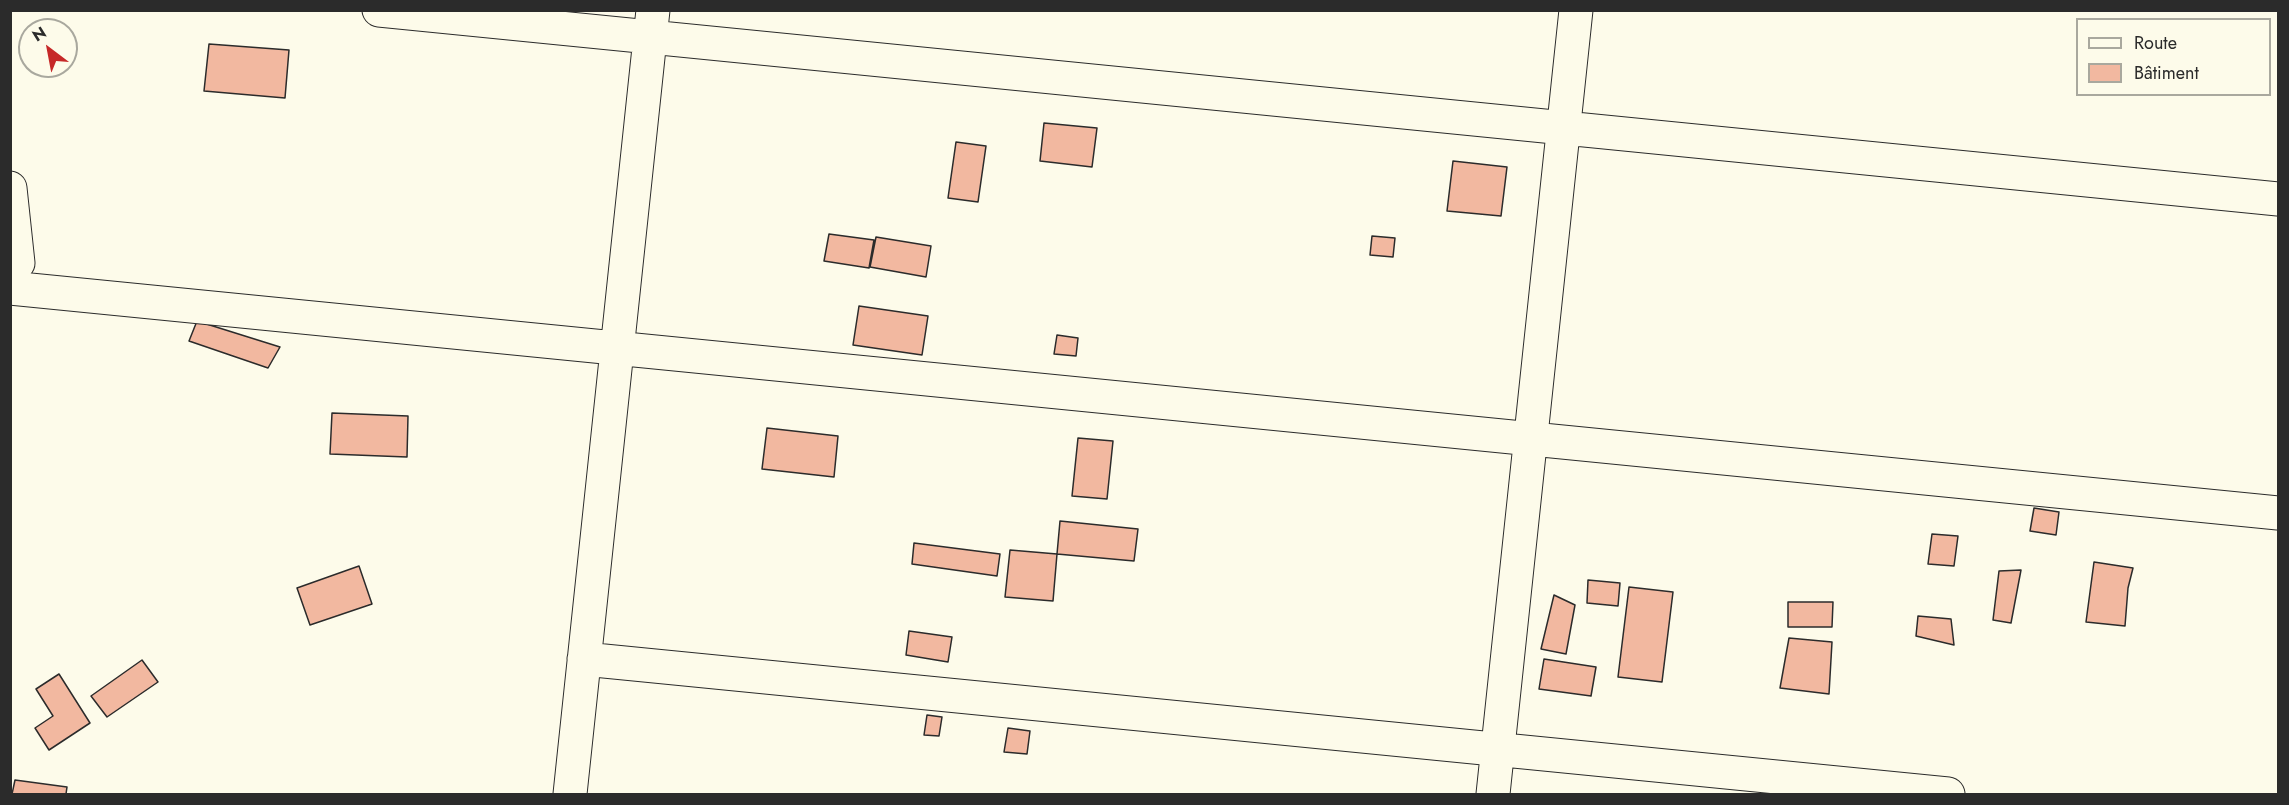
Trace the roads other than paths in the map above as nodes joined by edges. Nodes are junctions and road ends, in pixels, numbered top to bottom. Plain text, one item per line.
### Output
1 (380, 10) edge
2 (1576, 10) edge
3 (651, 24) edge
4 (1563, 128) junction
5 (10, 188) edge
6 (2278, 199) edge
7 (10, 271) edge
8 (10, 288) edge
9 (617, 348) junction
10 (1531, 439) junction
11 (2278, 513) edge
12 (584, 659) junction
13 (1498, 750) junction
14 (570, 795) edge
15 (1493, 795) edge
16 (1948, 795) edge

1 - 3 street
2 - 4 street
3 - 4 street
3 - 9 street
4 - 6 street
4 - 10 street
5 - 7 street
8 - 9 street
9 - 10 street
9 - 12 street
10 - 11 street
10 - 13 street
12 - 13 street
12 - 14 street
13 - 15 street
13 - 16 street

